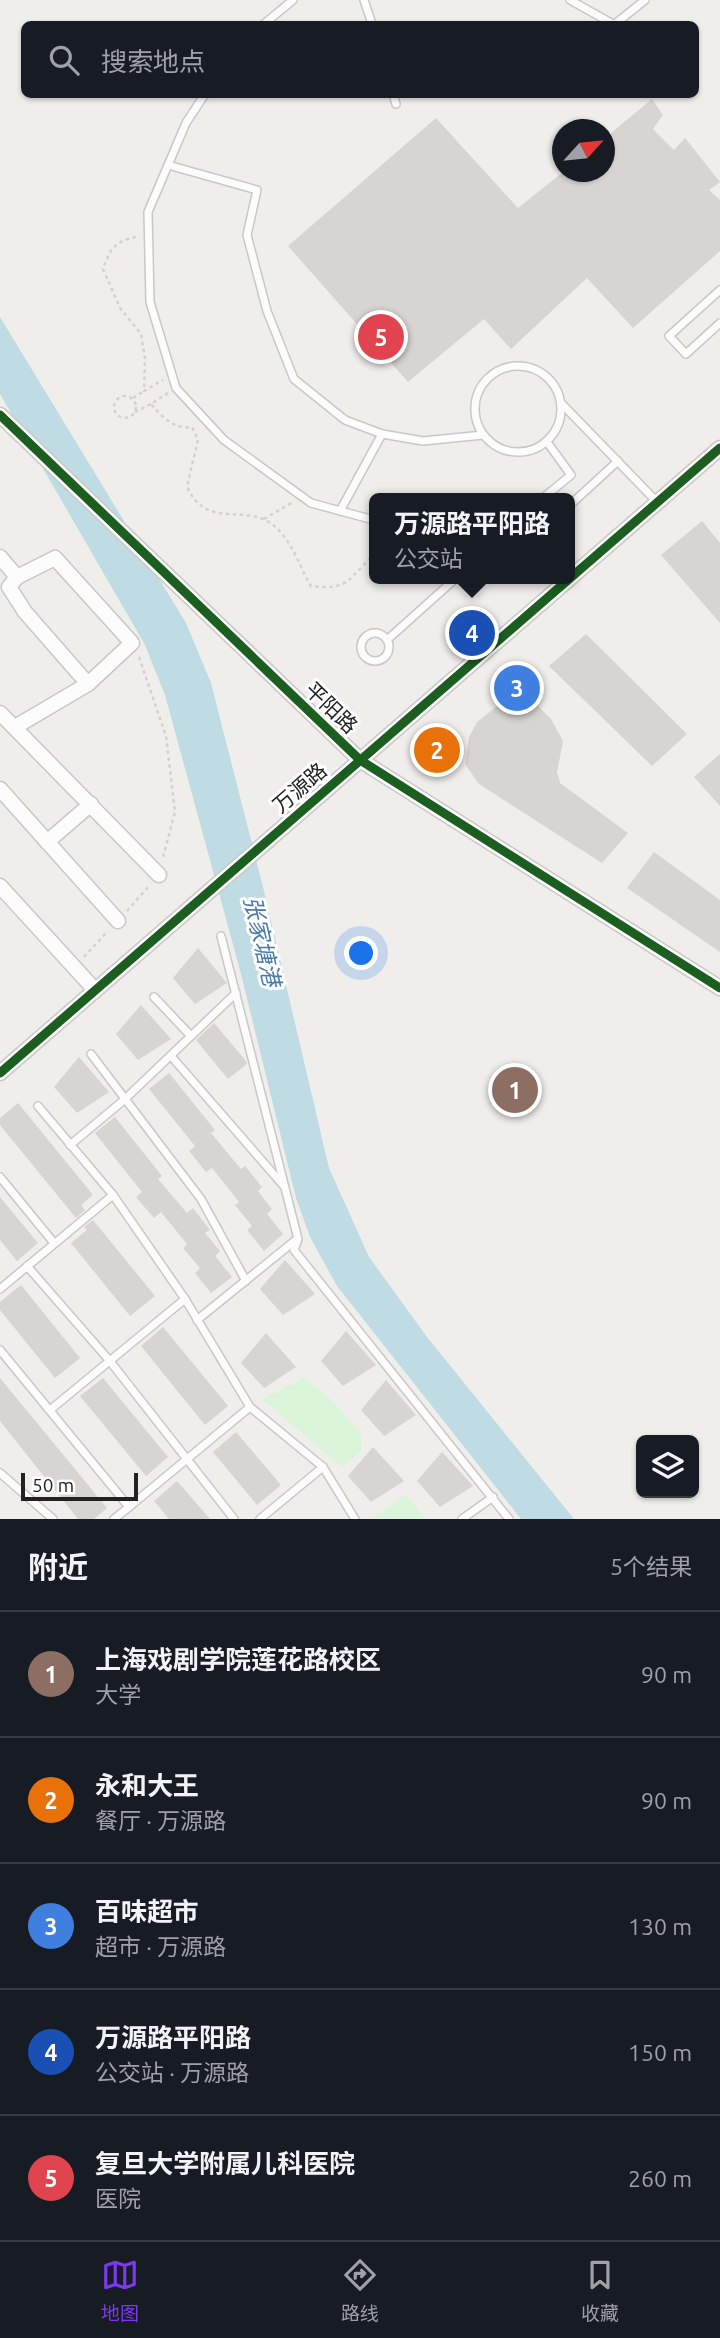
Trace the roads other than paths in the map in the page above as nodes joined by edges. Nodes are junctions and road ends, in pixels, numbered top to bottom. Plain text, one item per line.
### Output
1 (293, 0) edge
2 (364, 0) edge
3 (570, 0) edge
4 (645, 0) edge
5 (268, 21) edge
6 (371, 21) edge
7 (608, 21) edge
8 (618, 21) edge
9 (202, 98) edge
10 (394, 98) edge
11 (396, 104) dead end
12 (168, 165) junction
13 (720, 290) edge
14 (720, 323) edge
15 (561, 403) junction
16 (0, 415) edge
17 (382, 434) junction
18 (483, 435) junction
19 (547, 442) junction
20 (720, 448) edge
21 (618, 461) junction
22 (549, 493) edge
23 (575, 500) edge
24 (657, 502) junction
25 (340, 511) junction
26 (369, 519) edge
27 (0, 557) edge
28 (575, 573) edge
29 (17, 577) junction
30 (449, 584) edge
31 (563, 584) edge
32 (387, 639) junction
33 (88, 684) junction
34 (0, 713) edge
35 (15, 727) junction
36 (360, 760) junction
37 (0, 789) edge
38 (91, 804) junction
39 (47, 842) junction
40 (159, 875) road end
41 (0, 886) edge
42 (118, 921) road end
43 (221, 936) dead end
44 (720, 988) edge
45 (95, 990) junction
46 (236, 993) junction
47 (154, 997) dead end
48 (191, 1036) junction
49 (91, 1054) dead end
50 (171, 1056) junction
51 (0, 1073) edge
52 (124, 1100) junction
53 (38, 1106) dead end
54 (70, 1145) junction
55 (0, 1177) edge
56 (284, 1186) junction
57 (113, 1195) junction
58 (298, 1239) junction
59 (54, 1243) junction
60 (27, 1267) junction
61 (246, 1281) junction
62 (0, 1288) edge
63 (185, 1299) junction
64 (197, 1320) junction
65 (0, 1350) edge
66 (109, 1360) junction
67 (250, 1407) junction
68 (50, 1410) junction
69 (188, 1459) junction
70 (323, 1467) junction
71 (0, 1473) edge
72 (493, 1497) junction
73 (129, 1507) junction
74 (53, 1519) edge
75 (114, 1519) edge
76 (234, 1519) edge
77 (260, 1519) edge
78 (355, 1519) edge
79 (462, 1519) edge
80 (509, 1519) edge

1 - 5 lane
2 - 6 lane
3 - 7 lane
4 - 8 lane
9 - 12 lane
10 - 11 lane
12 - 17 lane
12 - 25 lane
13 - 14 lane
15 - 18 lane
15 - 19 lane
15 - 21 lane
16 - 36 street, 平阳路
17 - 18 lane
17 - 25 lane
18 - 19 lane
19 - 22 lane
20 - 24 street, 万源路
21 - 23 lane
21 - 24 lane
24 - 28 street, 万源路
25 - 26 lane
27 - 29 street
29 - 33 street
29 - 33 street
30 - 32 lane
31 - 36 street, 万源路
32 - 32 lane
33 - 35 street
34 - 35 street
35 - 38 street
36 - 44 street, 平阳路
36 - 45 street, 万源路
37 - 39 street
38 - 39 street
38 - 40 street
39 - 42 street
41 - 45 street
43 - 46 lane
45 - 51 street, 万源路
46 - 48 lane
46 - 56 lane
47 - 48 lane
48 - 50 lane
49 - 52 lane
50 - 52 lane
50 - 56 lane
52 - 54 lane
52 - 61 lane
53 - 54 lane
54 - 57 lane
55 - 59 lane
56 - 58 lane
57 - 59 lane
57 - 63 lane
58 - 61 lane
58 - 72 lane
59 - 60 lane
60 - 62 lane
60 - 66 lane
61 - 64 lane
63 - 64 lane
63 - 66 lane
64 - 67 lane
65 - 68 lane
66 - 68 lane
66 - 69 lane
67 - 69 lane
67 - 70 lane
68 - 73 lane
69 - 73 lane
69 - 76 lane
70 - 77 lane
70 - 78 lane
71 - 74 lane
72 - 79 lane
72 - 80 lane
73 - 75 lane

